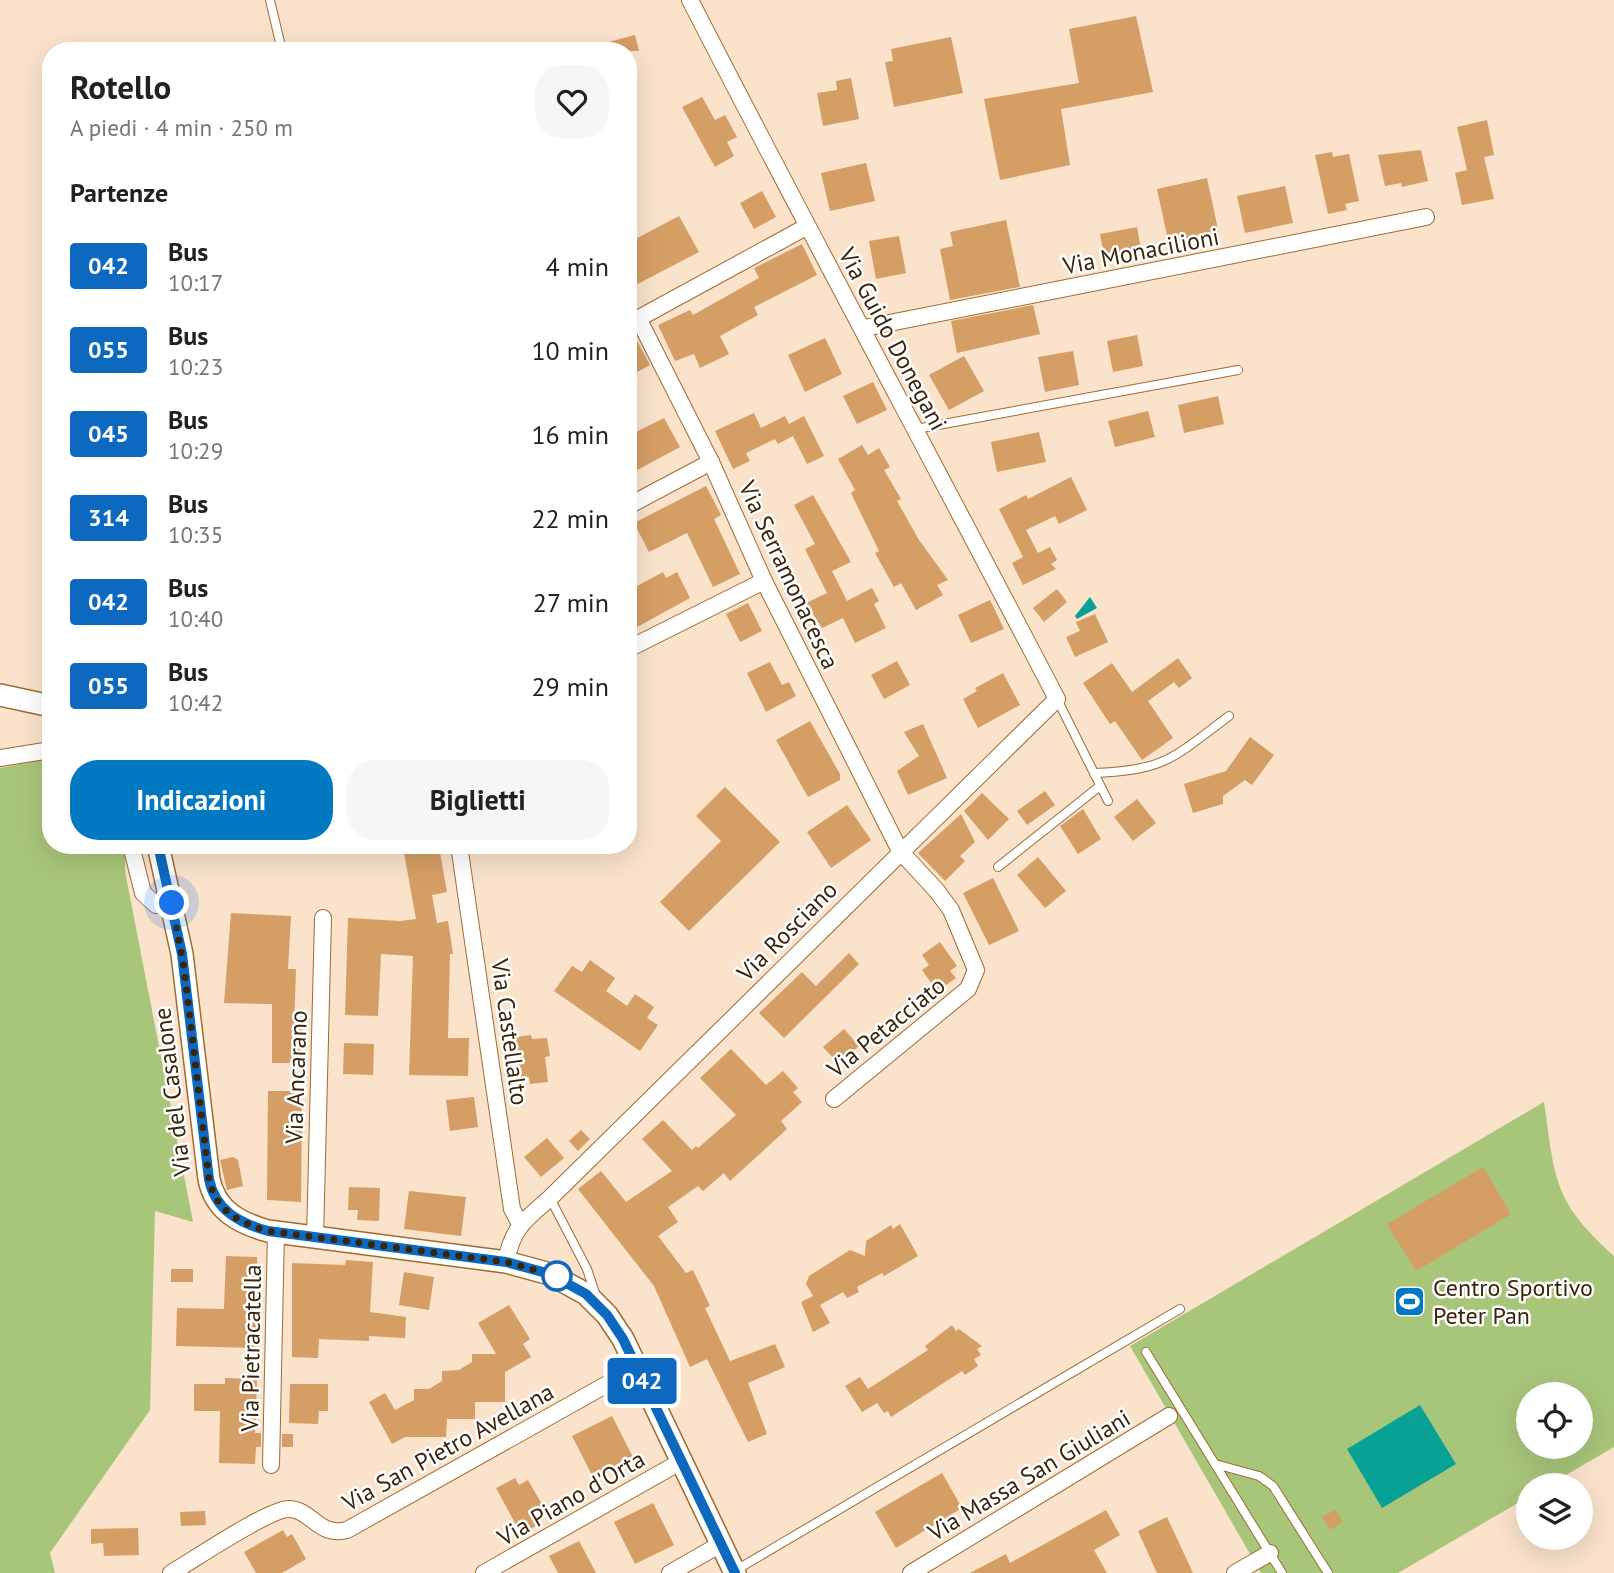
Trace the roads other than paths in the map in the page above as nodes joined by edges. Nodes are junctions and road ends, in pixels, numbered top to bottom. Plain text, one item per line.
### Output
1 (270, 0) edge
2 (690, 0) edge
3 (280, 42) edge
4 (1426, 217) dead end
5 (806, 227) junction
6 (637, 319) edge
7 (637, 328) edge
8 (864, 328) junction
9 (1238, 370) dead end
10 (916, 429) junction
11 (711, 461) junction
12 (637, 501) edge
13 (764, 581) junction
14 (637, 644) edge
15 (0, 695) edge
16 (1057, 699) junction
17 (42, 704) edge
18 (1229, 716) dead end
19 (42, 751) edge
20 (0, 758) edge
21 (1094, 773) junction
22 (1100, 786) junction
23 (1108, 801) dead end
24 (900, 851) junction
25 (133, 854) edge
26 (160, 854) edge
27 (460, 854) edge
28 (998, 867) dead end
29 (172, 903) junction
30 (323, 918) dead end
31 (834, 1099) dead end
32 (550, 1198) junction
33 (520, 1224) junction
34 (276, 1232) junction
35 (315, 1238) junction
36 (506, 1262) junction
37 (600, 1307) junction
38 (1180, 1309) dead end
39 (1146, 1352) dead end
40 (636, 1368) junction
41 (1170, 1416) dead end
42 (680, 1462) junction
43 (1215, 1464) junction
44 (271, 1465) dead end
45 (721, 1544) junction
46 (1269, 1553) junction
47 (734, 1572) edge
48 (171, 1573) edge
49 (484, 1573) edge
50 (670, 1573) edge
51 (911, 1573) edge
52 (1235, 1573) edge
53 (1282, 1573) edge
54 (1328, 1573) edge

1 - 3 lane
2 - 5 street, Via Guido Donegani
4 - 8 street, Via Monacilioni
5 - 6 street
5 - 8 street, Via Guido Donegani
7 - 11 street, Via Serramonacesca
8 - 10 street, Via Guido Donegani
9 - 10 lane
10 - 16 street, Via Guido Donegani
11 - 12 street
11 - 13 street, Via Serramonacesca
13 - 14 street
13 - 24 street, Via Serramonacesca
15 - 17 street
16 - 21 lane
16 - 24 street, Via Rosciano
18 - 21 lane
19 - 20 street
21 - 22 lane
22 - 23 lane
22 - 28 lane
24 - 31 street, Via Petacciato
24 - 32 street, Via Rosciano
25 - 29 street
26 - 29 street, Via del Casalone
27 - 33 street, Via Castellalto
29 - 34 street, Via del Casalone
30 - 35 street, Via Ancarano
32 - 33 street, Via Rosciano
32 - 37 lane
33 - 36 street
34 - 35 street, Via del Casalone
34 - 44 street, Via Pietracatella
35 - 36 street, Via del Casalone
36 - 37 street, Via del Casalone
37 - 40 street, Via del Casalone
38 - 47 lane
39 - 43 lane
40 - 42 street, Via del Casalone
40 - 48 street, Via San Pietro Avellana
41 - 51 street, Via Massa San Giuliani
42 - 45 street, Via del Casalone
42 - 49 street, Via Piano d'Orta
43 - 46 lane
43 - 54 lane
45 - 47 street, Via del Casalone
45 - 50 street
46 - 52 street
46 - 53 lane

